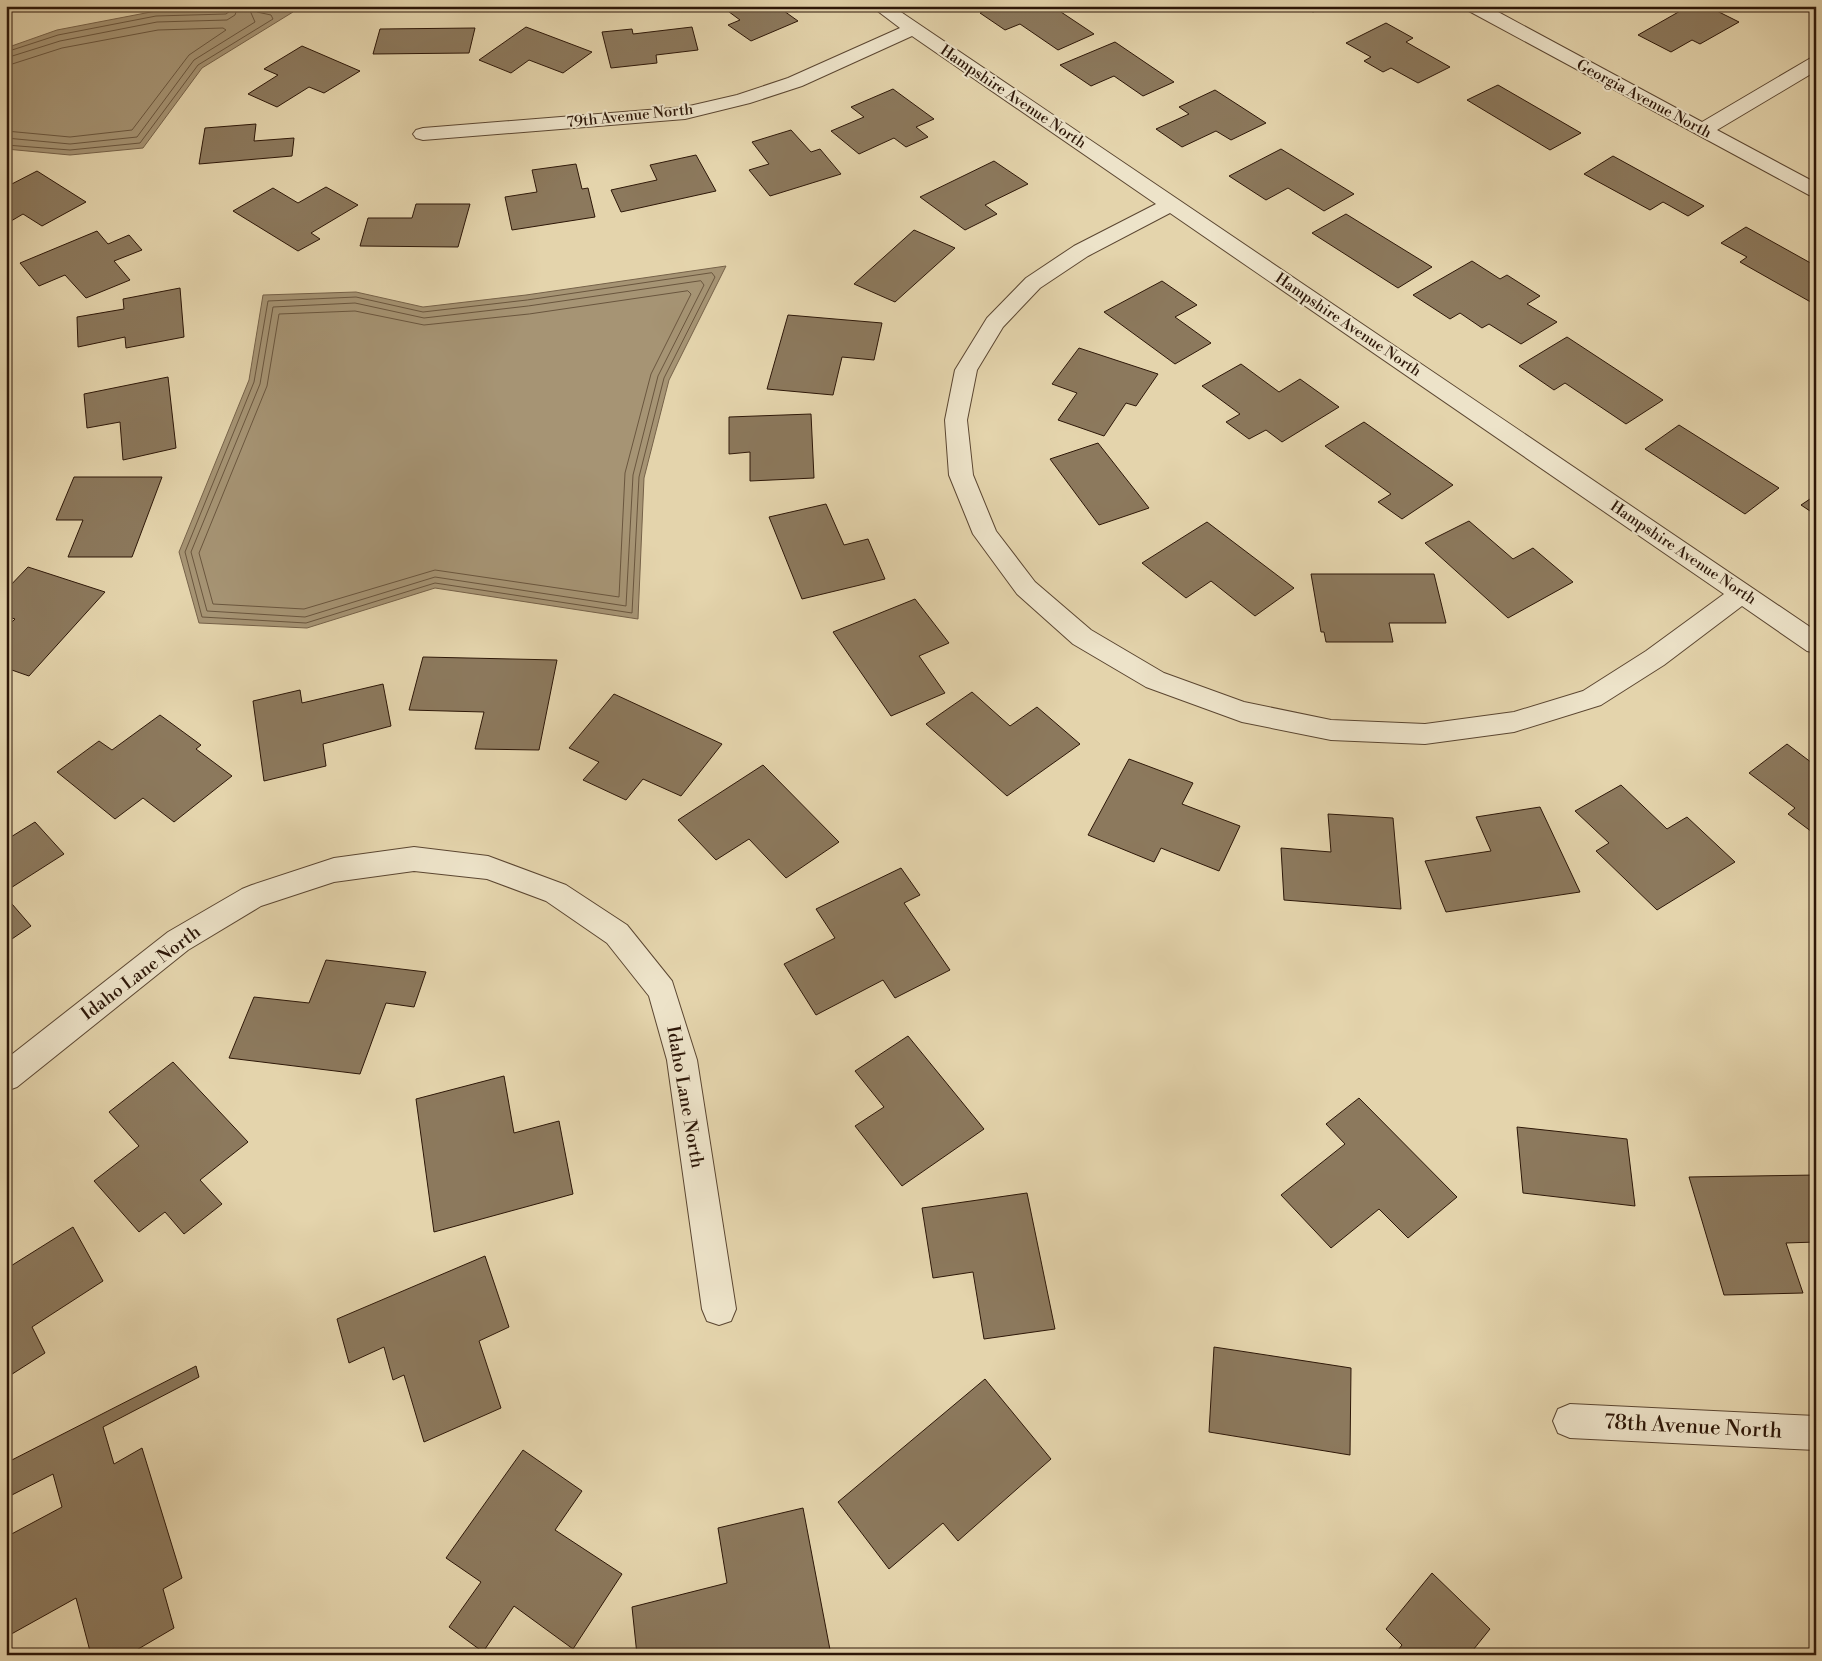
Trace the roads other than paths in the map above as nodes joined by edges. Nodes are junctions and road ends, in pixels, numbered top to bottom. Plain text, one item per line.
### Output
1 (880, 6) edge
2 (1472, 6) edge
3 (912, 29) junction
4 (1816, 63) edge
5 (1702, 130) junction
6 (423, 134) dead end
7 (1816, 191) edge
8 (1170, 205) junction
9 (1742, 593) junction
10 (1816, 644) edge
11 (6, 1077) edge
12 (719, 1309) dead end
13 (1570, 1421) dead end
14 (1816, 1433) edge

1 - 3 street, Hampshire Avenue North
2 - 5 street, Georgia Avenue North
3 - 6 street, 79th Avenue North
3 - 8 street, Hampshire Avenue North
4 - 5 street
5 - 7 street, Georgia Avenue North
8 - 9 street, Hampshire Avenue North
8 - 9 street
9 - 10 street, Hampshire Avenue North
11 - 12 street, Idaho Lane North
13 - 14 street, 78th Avenue North

